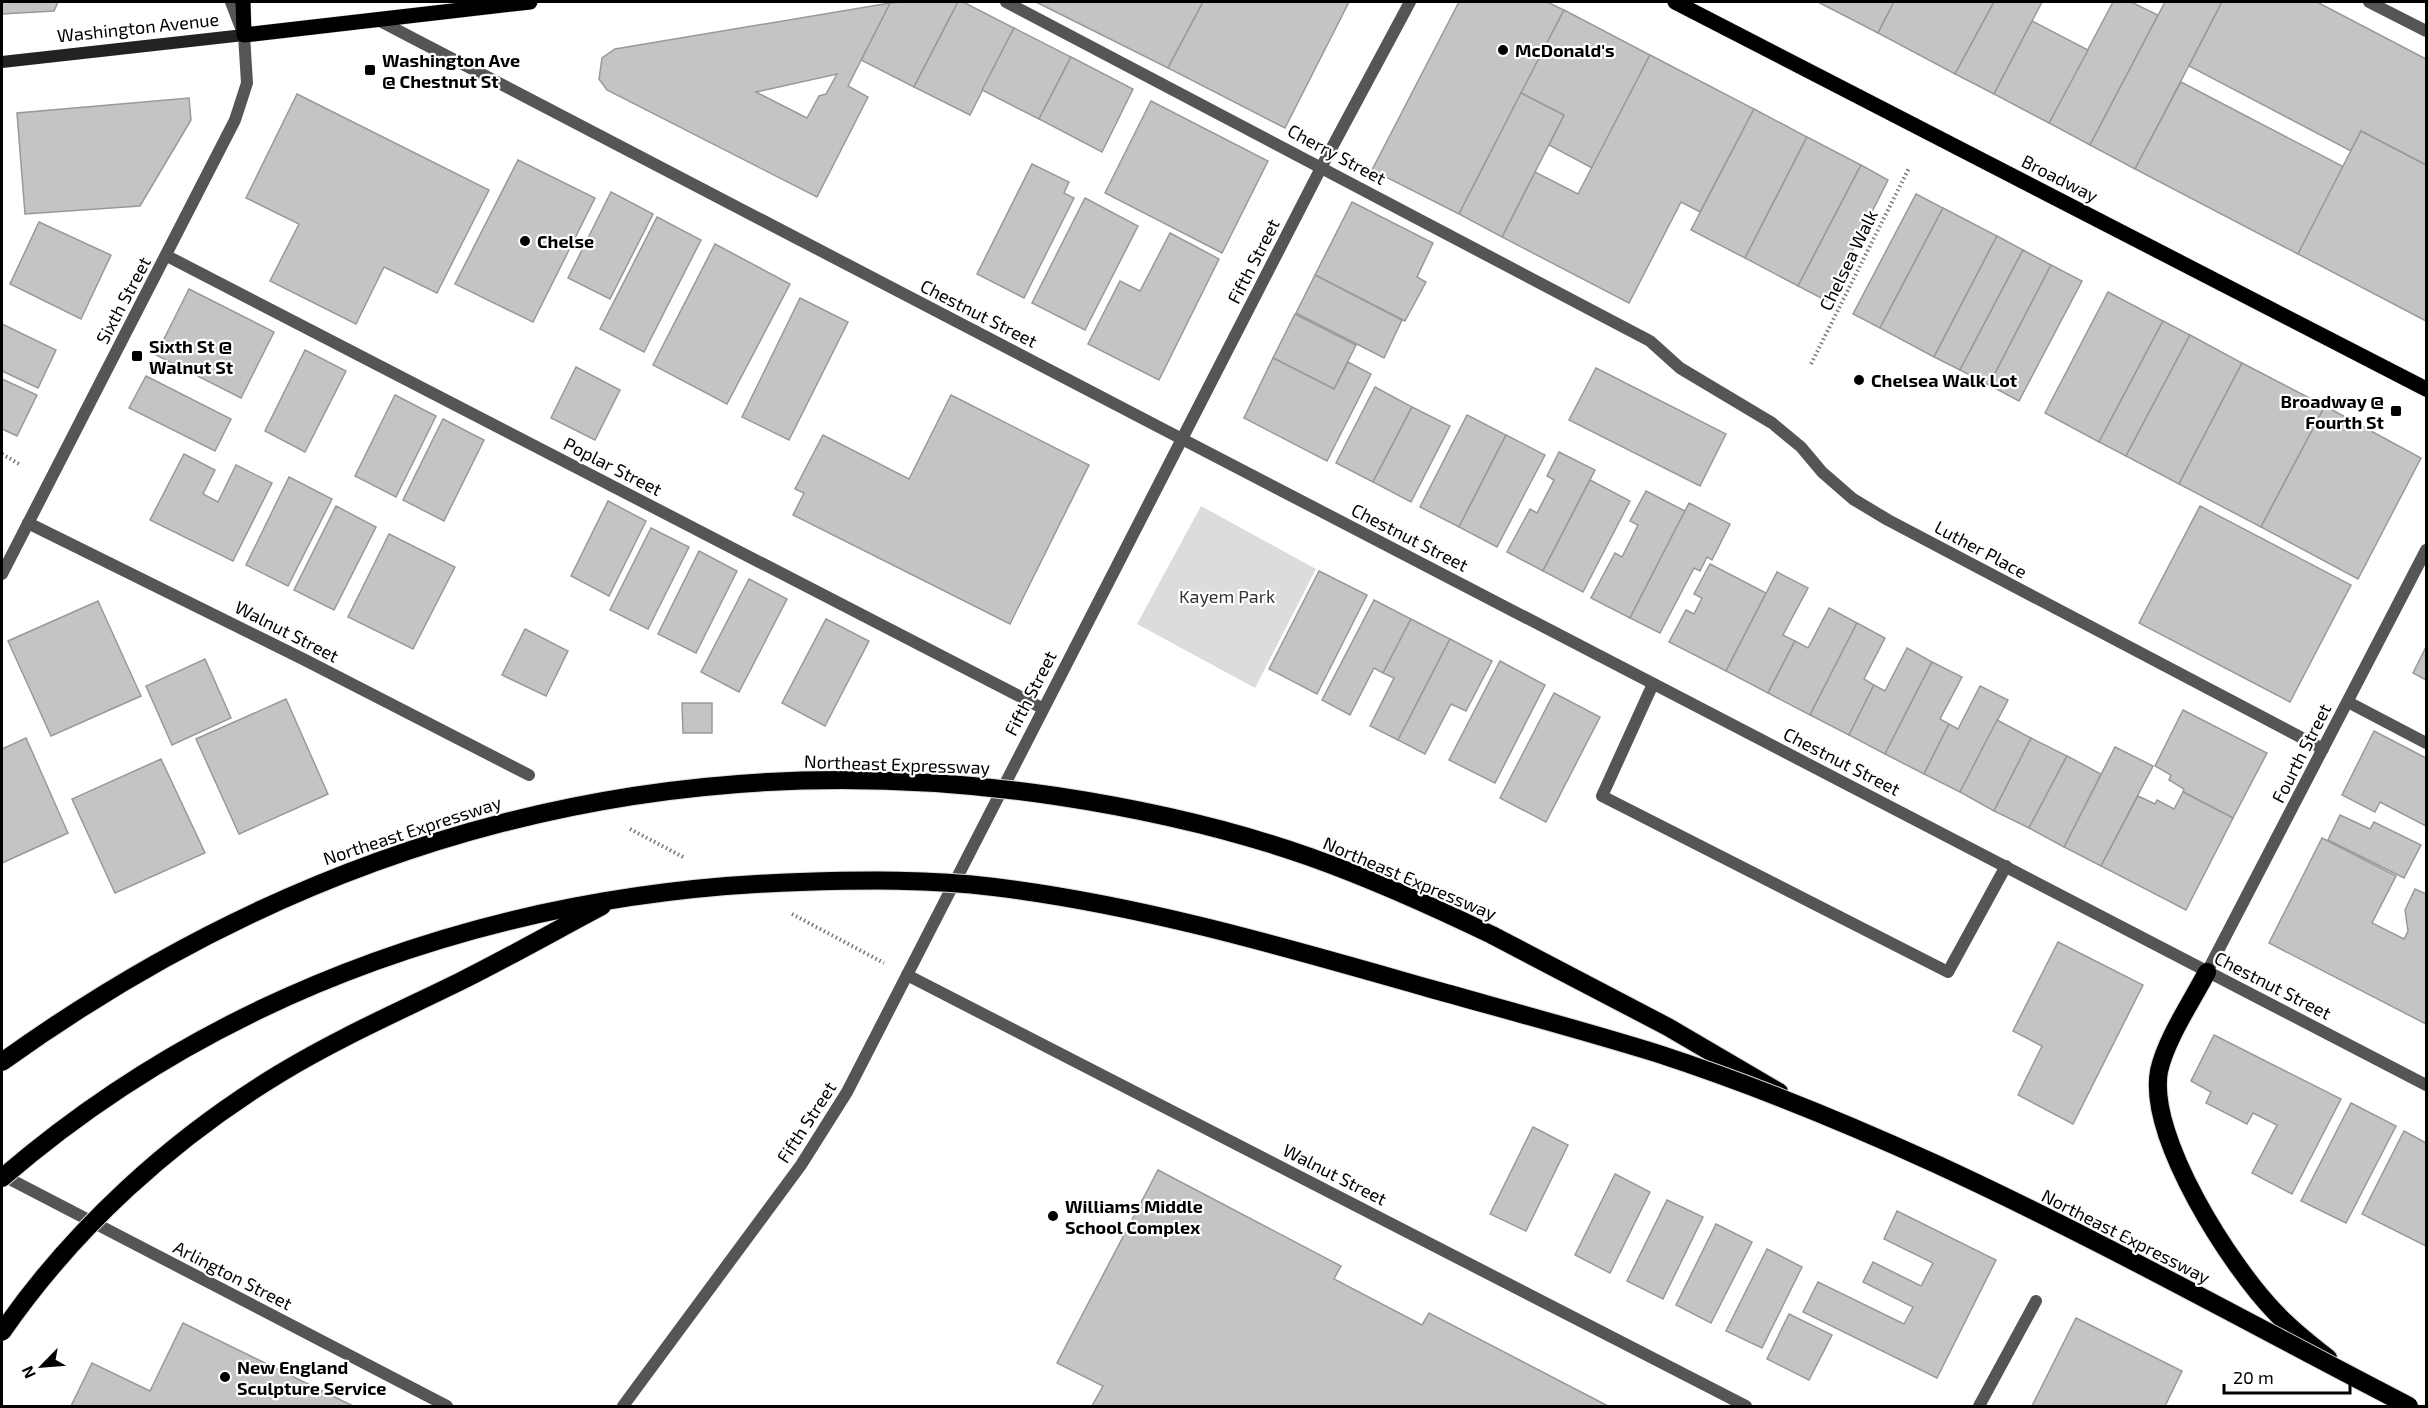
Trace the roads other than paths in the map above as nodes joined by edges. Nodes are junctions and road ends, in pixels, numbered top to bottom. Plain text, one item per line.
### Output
1 (231, 2) edge
2 (243, 2) edge
3 (530, 2) edge
4 (1006, 2) edge
5 (1410, 2) edge
6 (1675, 2) edge
7 (2369, 2) edge
8 (378, 20) junction
9 (2427, 31) edge
10 (244, 35) junction
11 (2, 62) edge
12 (1322, 166) junction
13 (167, 256) junction
14 (1650, 341) joint
15 (2427, 389) edge
16 (1182, 439) junction
17 (28, 523) junction
18 (2427, 550) edge
19 (2, 574) edge
20 (1653, 684) junction
21 (2348, 702) junction
22 (1042, 708) junction
23 (2427, 743) edge
24 (2323, 749) junction
25 (529, 775) dead end
26 (2006, 866) junction
27 (616, 898) junction
28 (2207, 972) junction
29 (907, 975) junction
30 (2, 1062) edge
31 (2427, 1085) edge
32 (2, 1176) edge
33 (2036, 1301) dead end
34 (2, 1332) edge
35 (2391, 1398) junction
36 (447, 1407) edge
37 (623, 1407) edge
38 (1746, 1407) edge
39 (1979, 1407) edge
40 (2409, 1407) edge

1 - 10 street
2 - 10 main road
3 - 8 main road, Washington Avenue
4 - 12 street, Cherry Street
5 - 12 street, Fifth Street
6 - 15 main road, Broadway
7 - 9 street
8 - 10 main road, Washington Avenue
8 - 16 street, Chestnut Street
10 - 11 main road, Washington Avenue
10 - 13 street, Sixth Street
12 - 14 street, Cherry Street
12 - 16 street, Fifth Street
13 - 17 street, Sixth Street
13 - 22 street, Poplar Street
14 - 24 street, Luther Place
16 - 20 street, Chestnut Street
16 - 22 street, Fifth Street
17 - 19 street, Sixth Street
17 - 25 street, Walnut Street
18 - 21 street, Fourth Street
20 - 26 street, Chestnut Street
20 - 26 street
21 - 23 street
21 - 24 street, Fourth Street
22 - 29 street, Fifth Street
24 - 28 street, Fourth Street
26 - 28 street, Chestnut Street
27 - 32 highway, Northeast Expressway, bridge
27 - 34 highway, bridge
27 - 40 highway, Northeast Expressway, bridge
28 - 31 street, Chestnut Street
28 - 35 highway
29 - 37 street, Fifth Street
29 - 38 street, Walnut Street
30 - 35 highway, Northeast Expressway, bridge
32 - 36 street, Arlington Street
33 - 39 street
35 - 40 highway, Northeast Expressway, bridge

